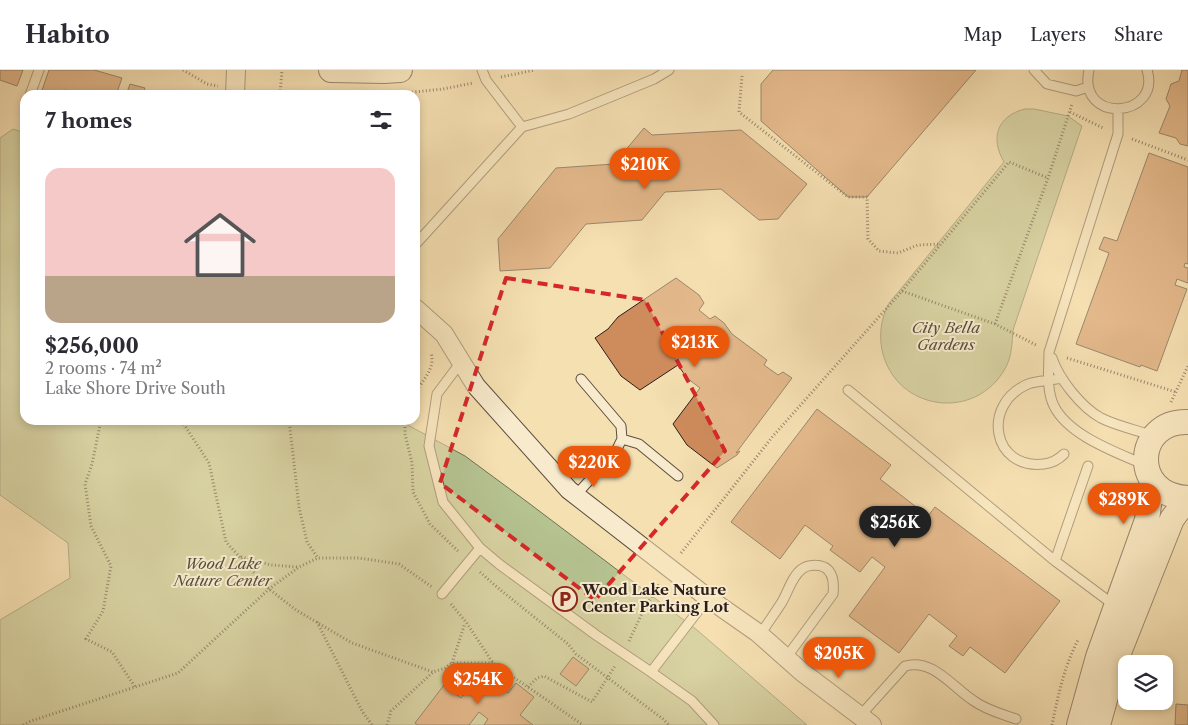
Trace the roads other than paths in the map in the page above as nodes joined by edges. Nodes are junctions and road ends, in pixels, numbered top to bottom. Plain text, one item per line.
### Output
1 (39, 70) edge
2 (236, 70) edge
3 (331, 70) edge
4 (400, 70) edge
5 (482, 70) edge
6 (669, 70) edge
7 (1034, 70) edge
8 (1089, 70) edge
9 (1147, 70) edge
10 (1088, 88) junction
11 (32, 90) edge
12 (235, 90) edge
13 (1118, 110) junction
14 (522, 127) junction
15 (420, 239) edge
16 (420, 312) edge
17 (1049, 352) junction
18 (461, 362) junction
19 (1062, 378) junction
20 (581, 379) dead end
21 (1049, 381) junction
22 (848, 390) dead end
23 (1186, 419) edge
24 (1154, 436) junction
25 (622, 439) junction
26 (1064, 454) dead end
27 (1088, 466) dead end
28 (1149, 474) junction
29 (678, 476) dead end
30 (576, 495) junction
31 (1188, 498) edge
32 (480, 548) junction
33 (1056, 561) junction
34 (442, 594) road end
35 (708, 598) junction
36 (1115, 606) junction
37 (760, 635) junction
38 (786, 658) junction
39 (651, 672) junction
40 (1016, 719) dead end
41 (866, 721) edge
42 (714, 725) edge
43 (1079, 725) edge
44 (1098, 725) edge

1 - 11 lane
2 - 12 street
3 - 4 main road
5 - 14 lane
6 - 14 lane
7 - 10 lane
8 - 10 lane
9 - 13 lane
10 - 13 lane
13 - 17 lane
14 - 15 lane
16 - 18 street
17 - 19 lane
17 - 21 lane
18 - 30 street
18 - 32 lane
19 - 21 lane
19 - 24 lane
20 - 25 lane
21 - 26 lane
21 - 28 lane
22 - 33 lane
23 - 24 main road
24 - 28 main road
25 - 29 lane
25 - 30 lane
27 - 33 lane
28 - 31 main road
28 - 36 main road
30 - 35 street
31 - 44 main road
32 - 34 lane
32 - 39 lane
33 - 36 lane
35 - 37 street
35 - 39 lane
36 - 43 main road
37 - 38 street
37 - 38 lane
38 - 41 street
39 - 42 lane
40 - 41 lane

